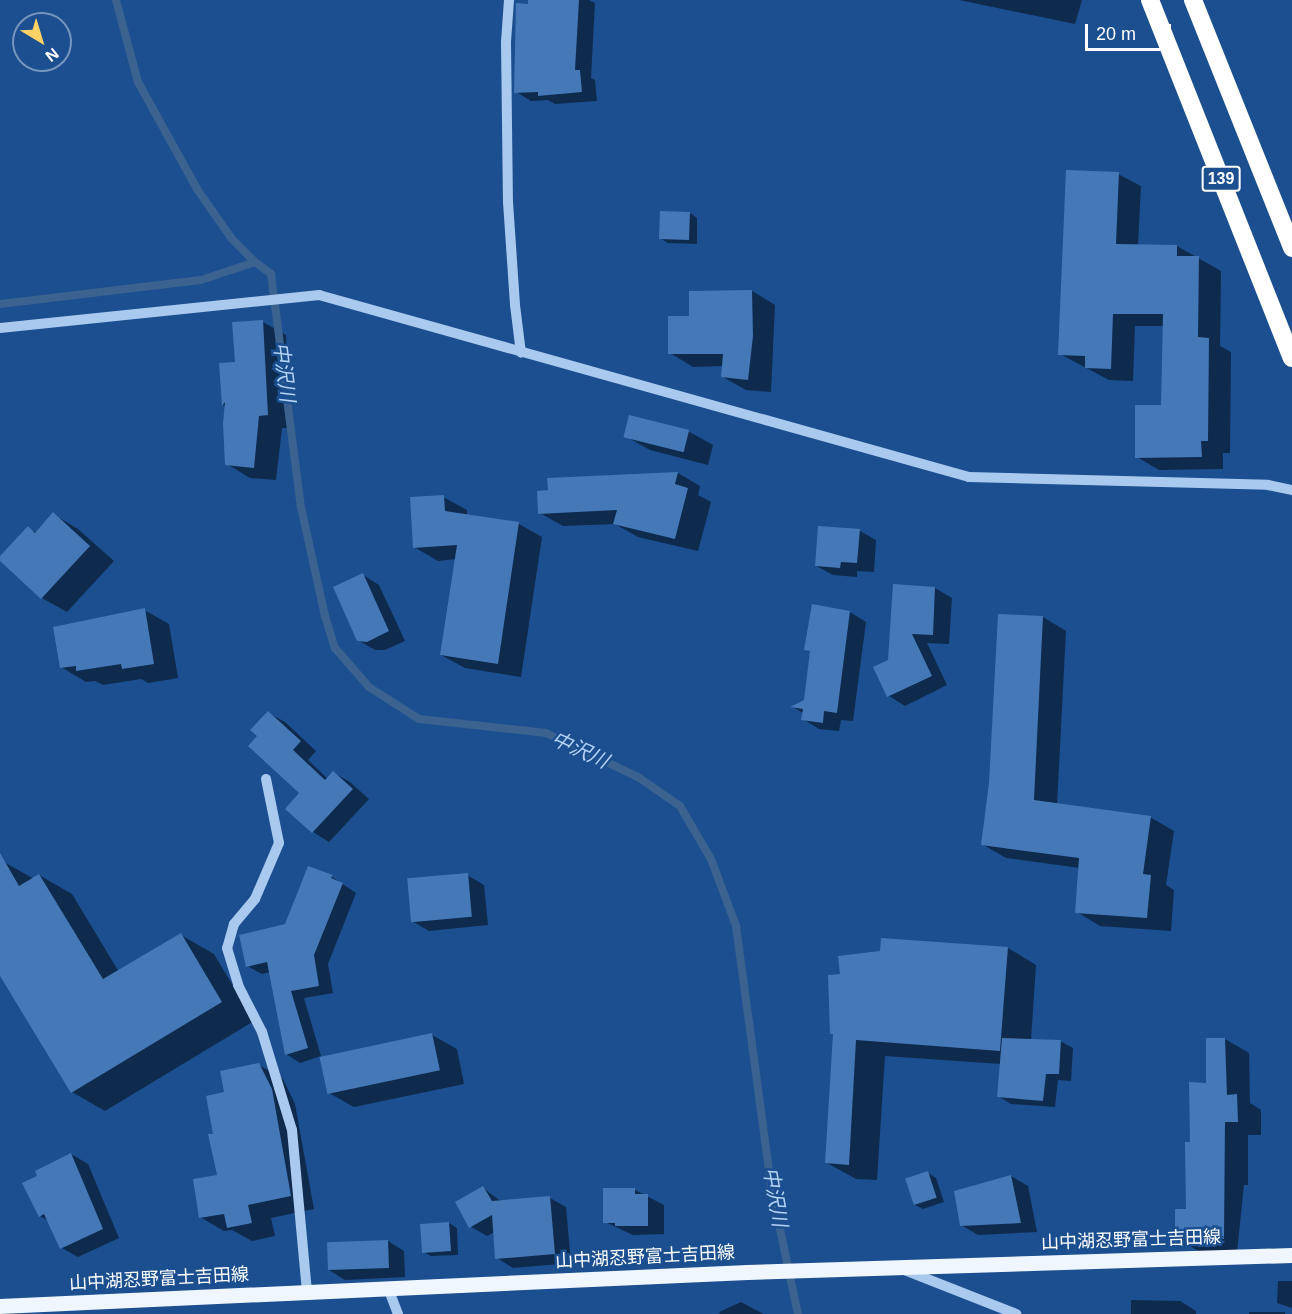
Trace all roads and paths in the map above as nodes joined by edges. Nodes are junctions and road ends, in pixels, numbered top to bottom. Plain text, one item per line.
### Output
1 (509, 0) edge
2 (1150, 0) edge
3 (1193, 0) edge
4 (1292, 248) edge
5 (0, 328) edge
6 (521, 353) junction
7 (1292, 358) edge
8 (1292, 490) edge
9 (266, 779) dead end
10 (1292, 1255) edge
11 (896, 1267) junction
12 (388, 1288) junction
13 (307, 1292) junction
14 (0, 1306) edge
15 (398, 1314) edge
16 (1016, 1314) edge

1 - 6 street
2 - 7 highway, 139
3 - 4 highway, 139
5 - 6 street
6 - 8 street
9 - 13 street
10 - 11 main road, 山中湖忍野富士吉田線
11 - 12 main road, 山中湖忍野富士吉田線
11 - 16 street
12 - 13 main road, 山中湖忍野富士吉田線
12 - 15 street
13 - 14 main road, 山中湖忍野富士吉田線

